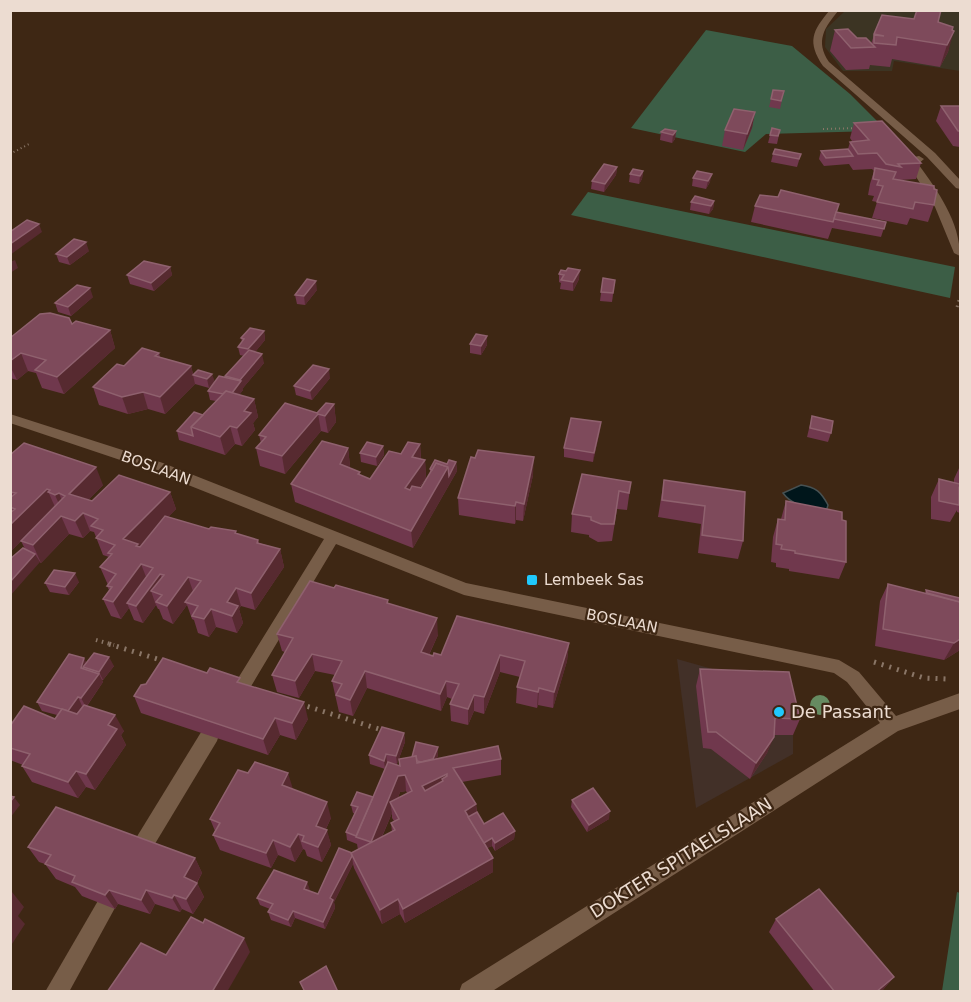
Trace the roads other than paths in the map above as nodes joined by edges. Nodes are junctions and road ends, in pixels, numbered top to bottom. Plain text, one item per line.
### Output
1 (835, 10) edge
2 (931, 155) junction
3 (960, 186) edge
4 (960, 253) edge
5 (10, 418) edge
6 (333, 537) junction
7 (238, 693) edge
8 (960, 701) edge
9 (892, 725) junction
10 (210, 735) edge
11 (140, 850) edge
12 (106, 906) edge
13 (56, 992) edge
14 (470, 992) edge

1 - 2 street
2 - 3 street
2 - 4 street
5 - 6 street, BOSLAAN
6 - 7 street
6 - 9 street, BOSLAAN
8 - 9 street, DOKTER SPITAELSLAAN
9 - 14 street, DOKTER SPITAELSLAAN
10 - 11 street
12 - 13 street

